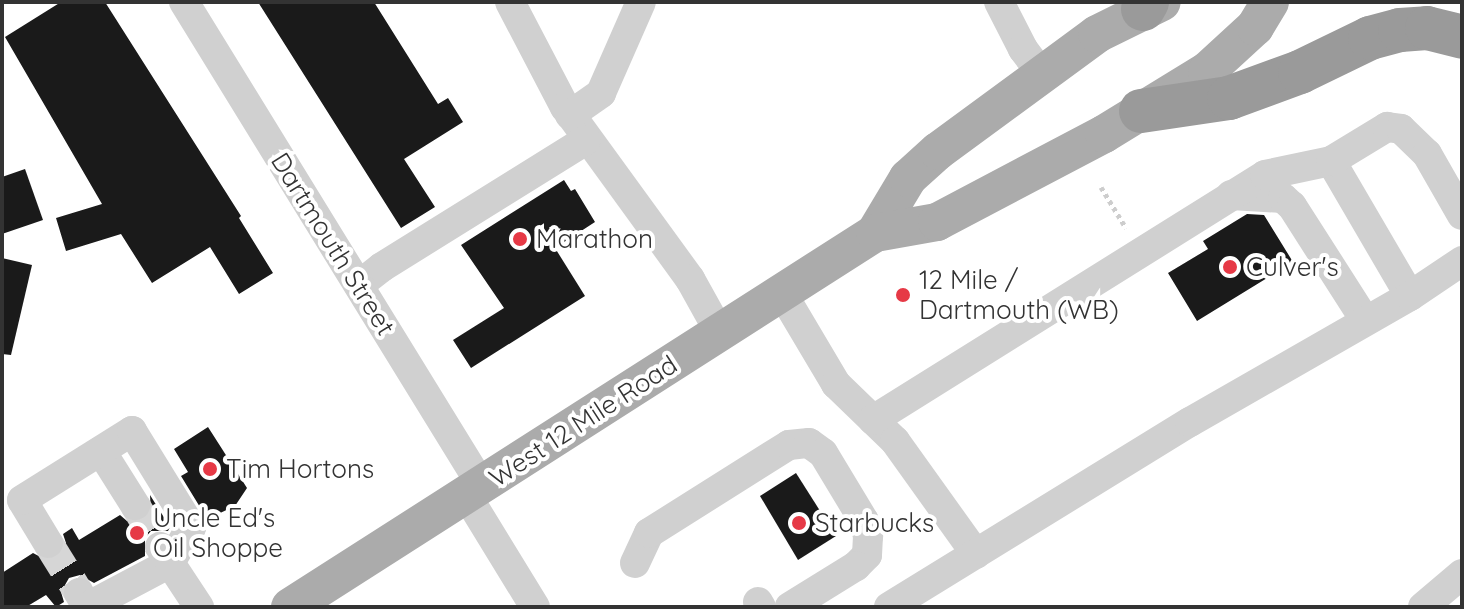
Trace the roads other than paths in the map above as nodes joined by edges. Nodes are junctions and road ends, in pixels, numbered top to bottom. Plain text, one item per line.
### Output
1 (184, 2) edge
2 (510, 2) edge
3 (641, 2) edge
4 (999, 2) edge
5 (1270, 2) edge
6 (1151, 4) edge
7 (1462, 37) edge
8 (1041, 73) junction
9 (1141, 111) junction
10 (578, 128) junction
11 (1331, 161) junction
12 (1231, 195) junction
13 (1462, 215) edge
14 (875, 233) junction
15 (1462, 261) edge
16 (359, 285) junction
17 (782, 293) junction
18 (1410, 296) junction
19 (1365, 320) junction
20 (720, 333) junction
21 (873, 420) junction
22 (101, 451) junction
23 (475, 491) junction
24 (135, 505) tunnel mouth
25 (48, 543) tunnel mouth
26 (976, 554) junction
27 (165, 555) junction
28 (635, 563) dead end
29 (1462, 574) edge
30 (79, 593) dead end
31 (199, 607) edge
32 (290, 607) edge
33 (535, 607) edge
34 (790, 607) edge
35 (889, 607) edge
36 (1423, 607) edge

1 - 16 street, Dartmouth Street
2 - 10 street
3 - 10 street
4 - 8 street
5 - 9 main road, West 12 Mile Road
6 - 8 main road, West 12 Mile Road
7 - 9 highway
8 - 14 main road, West 12 Mile Road
9 - 14 main road, West 12 Mile Road
10 - 16 street
10 - 20 street
11 - 12 street
11 - 13 street
11 - 18 street
12 - 19 street
12 - 21 street
14 - 17 main road, West 12 Mile Road
15 - 18 street
16 - 23 street, Dartmouth Street
17 - 20 main road, West 12 Mile Road
17 - 21 street
18 - 19 street
19 - 26 street
20 - 23 main road, West 12 Mile Road
21 - 26 street
22 - 24 street
22 - 25 street
22 - 27 street
23 - 32 main road, West 12 Mile Road
23 - 33 street, Dartmouth Street
26 - 35 street
27 - 30 street
27 - 31 street
28 - 34 street
29 - 36 street

